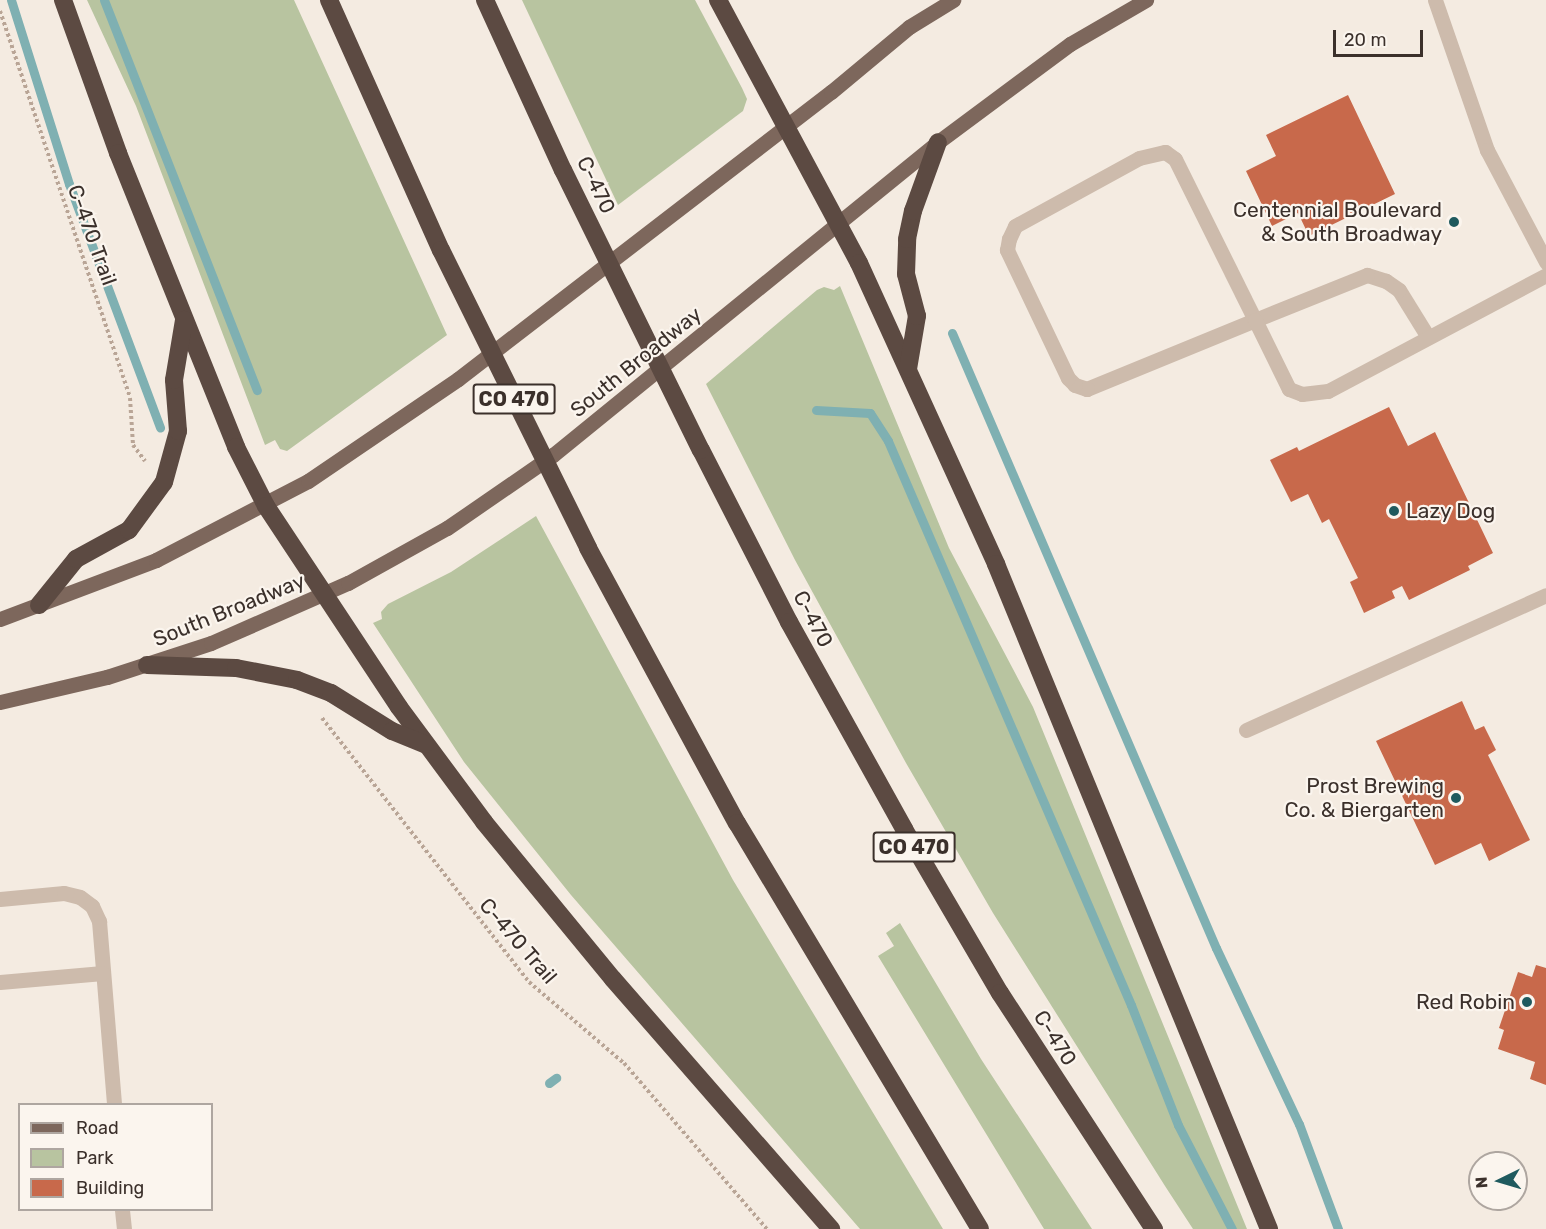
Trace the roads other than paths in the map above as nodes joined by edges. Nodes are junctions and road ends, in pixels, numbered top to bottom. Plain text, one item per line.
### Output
1 (63, 0) edge
2 (329, 0) edge
3 (485, 0) edge
4 (718, 0) edge
5 (952, 0) edge
6 (1146, 0) edge
7 (1436, 0) edge
8 (788, 125) junction
9 (938, 142) junction
10 (838, 224) junction
11 (1546, 262) edge
12 (1546, 275) edge
13 (185, 318) junction
14 (1255, 320) junction
15 (1428, 337) junction
16 (908, 369) junction
17 (266, 506) junction
18 (325, 594) junction
19 (1546, 595) edge
20 (39, 606) junction
21 (0, 619) edge
22 (147, 665) junction
23 (0, 702) edge
24 (1246, 730) dead end
25 (425, 744) junction
26 (0, 899) edge
27 (103, 973) junction
28 (0, 982) edge
29 (114, 1103) edge
30 (122, 1211) edge
31 (124, 1229) edge
32 (831, 1229) edge
33 (980, 1229) edge
34 (1154, 1229) edge
35 (1269, 1229) edge

1 - 13 highway
2 - 33 highway, CO 470, bridge
3 - 34 highway, C-470 / CO 470, bridge
4 - 8 highway
5 - 8 main road
6 - 9 main road, South Broadway
7 - 11 street
8 - 10 highway
8 - 17 main road
9 - 10 main road, South Broadway
9 - 16 highway
10 - 16 highway
10 - 18 main road, South Broadway
12 - 15 street
13 - 17 highway
13 - 20 highway
14 - 14 street
14 - 15 street
14 - 15 street
16 - 35 highway
17 - 18 highway
17 - 20 main road
18 - 22 main road, South Broadway
18 - 25 highway
19 - 24 street
20 - 21 main road
22 - 23 main road, South Broadway
22 - 25 highway
25 - 32 highway
26 - 27 street
27 - 28 street
27 - 29 street
30 - 31 street

